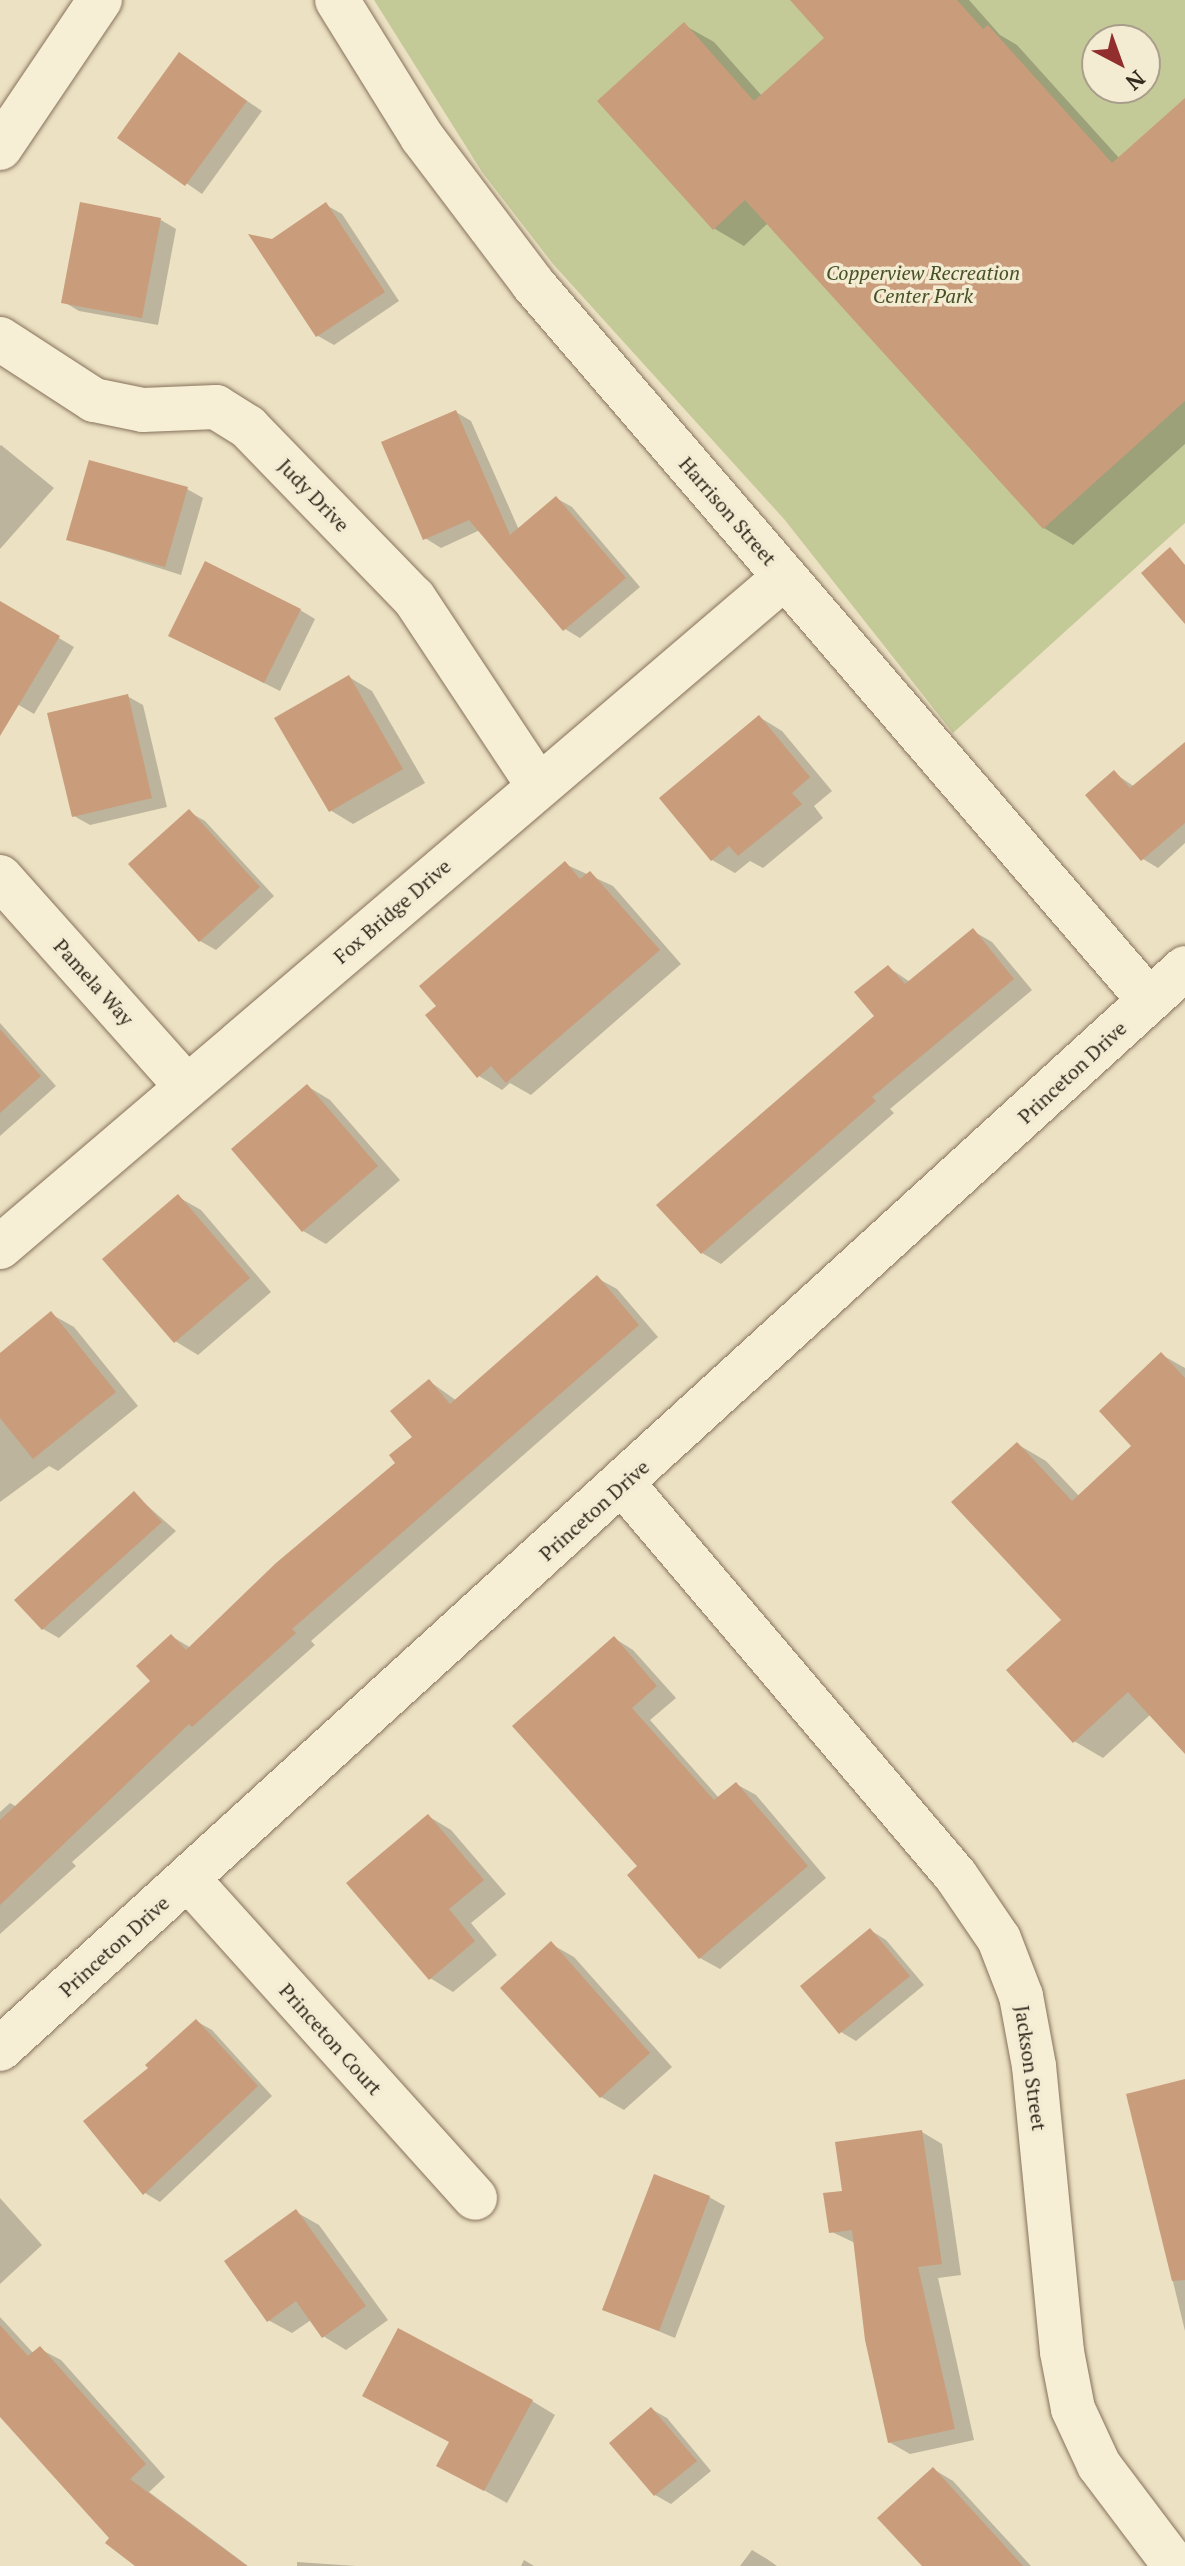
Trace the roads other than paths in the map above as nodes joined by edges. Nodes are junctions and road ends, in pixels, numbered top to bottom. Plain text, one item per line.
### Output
1 (100, 0) edge
2 (337, 0) edge
3 (0, 148) edge
4 (0, 339) edge
5 (785, 577) junction
6 (538, 785) junction
7 (0, 877) edge
8 (1185, 968) edge
9 (1149, 1000) junction
10 (187, 1087) junction
11 (0, 1247) edge
12 (623, 1484) junction
13 (188, 1879) junction
14 (0, 2049) edge
15 (475, 2198) dead end
16 (1175, 2566) edge

1 - 3 street
2 - 5 street, Harrison Street
4 - 6 street, Judy Drive
5 - 6 street, Fox Bridge Drive
5 - 9 street, Harrison Street
6 - 10 street, Fox Bridge Drive
7 - 10 street, Pamela Way
8 - 9 street, Princeton Drive
9 - 12 street, Princeton Drive
10 - 11 street, Fox Bridge Drive
12 - 13 street, Princeton Drive
12 - 16 street, Jackson Street
13 - 14 street, Princeton Drive
13 - 15 street, Princeton Court

